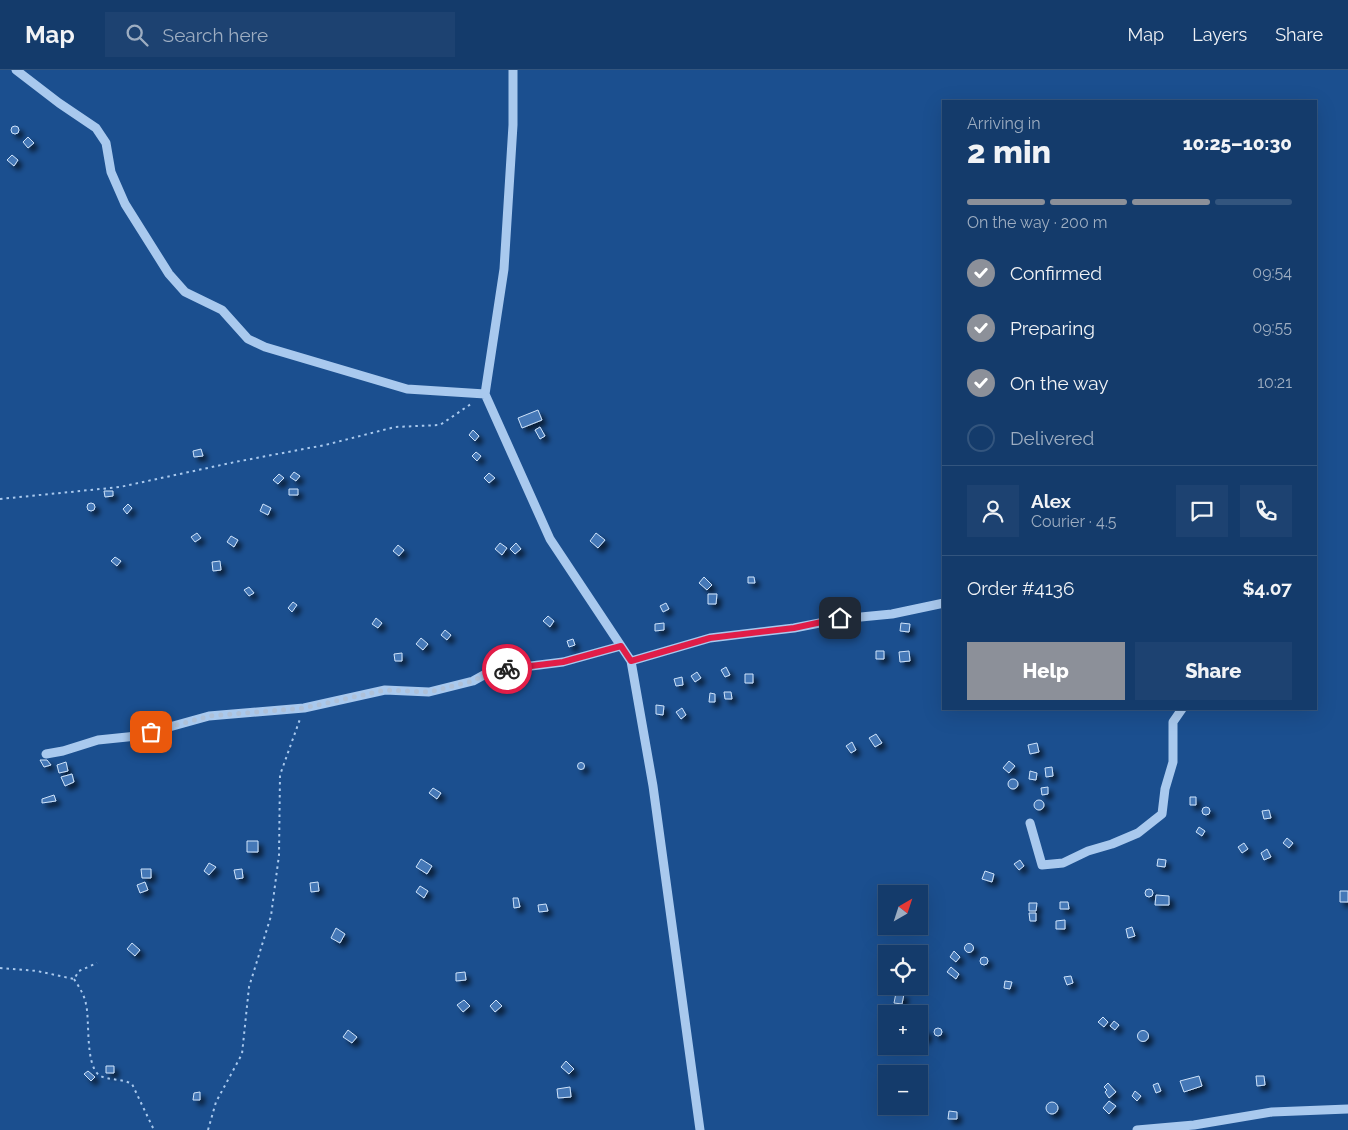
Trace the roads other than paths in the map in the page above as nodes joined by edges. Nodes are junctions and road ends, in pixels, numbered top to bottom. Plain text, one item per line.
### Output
1 (16, 70) edge
2 (513, 70) edge
3 (486, 394) junction
4 (942, 603) edge
5 (621, 646) junction
6 (631, 661) junction
7 (1181, 710) edge
8 (46, 754) dead end
9 (1030, 823) dead end
10 (1348, 1109) edge
11 (700, 1130) edge
12 (1137, 1130) edge

1 - 3 street
2 - 3 street
3 - 5 street
4 - 6 street
5 - 6 street
5 - 8 street
6 - 11 street
7 - 9 street
10 - 12 street

